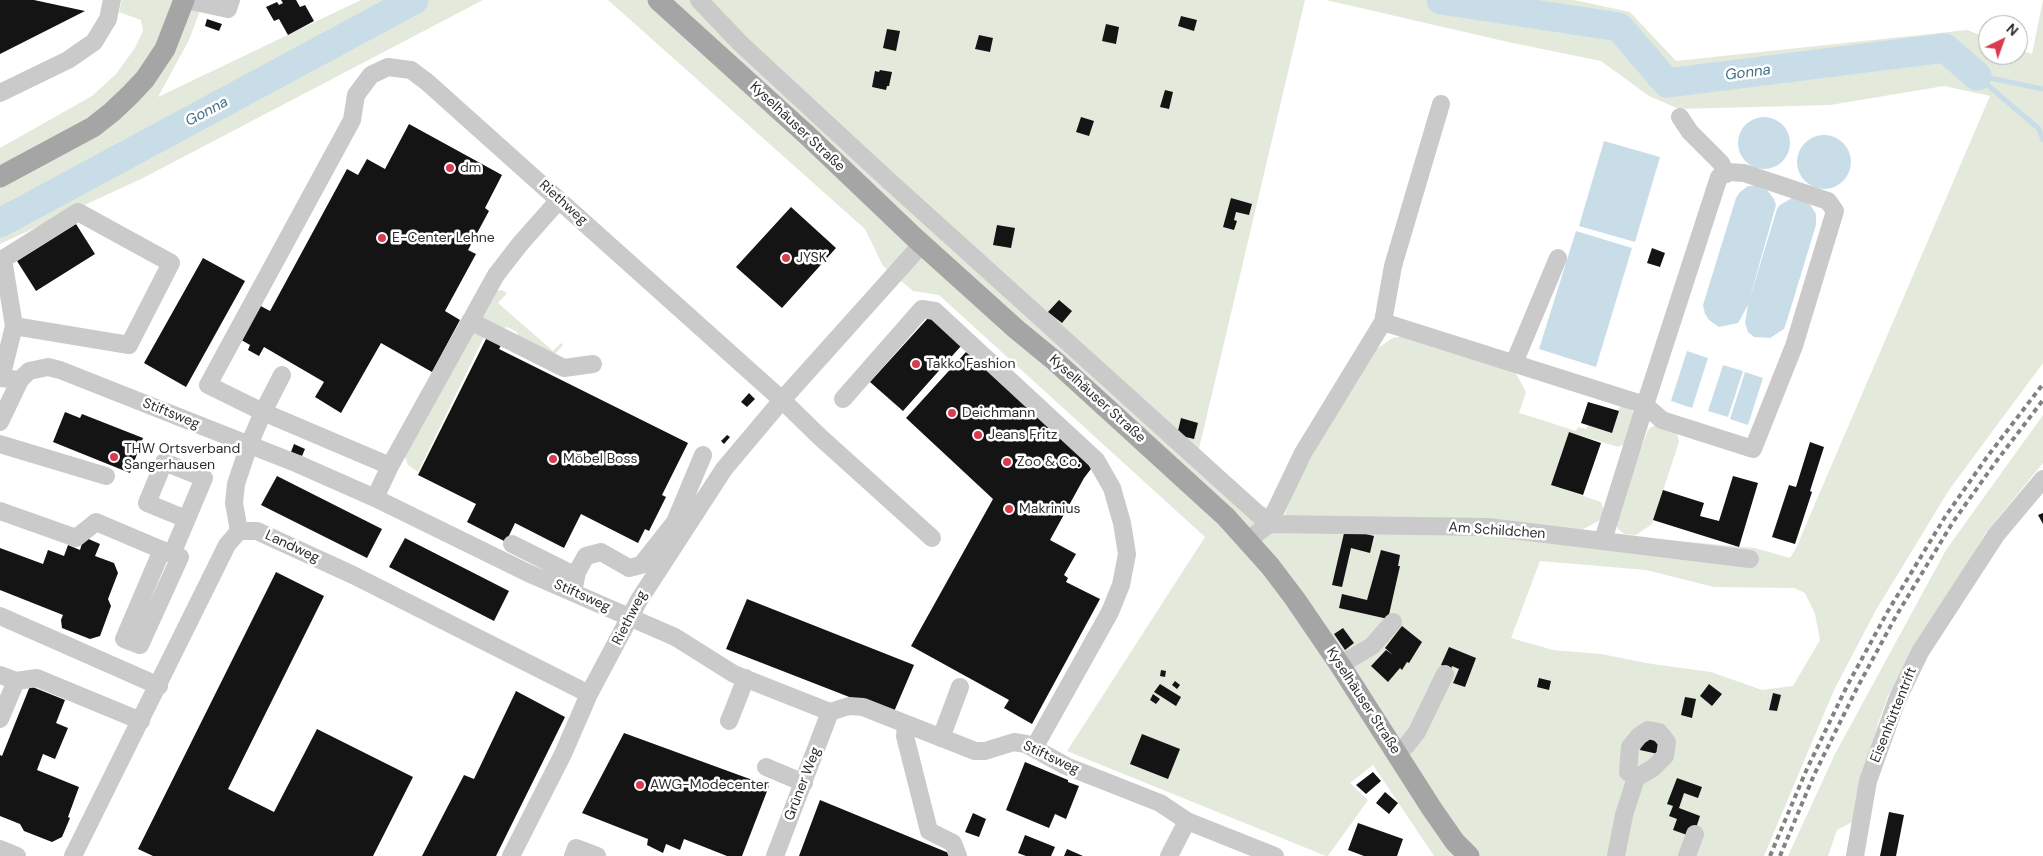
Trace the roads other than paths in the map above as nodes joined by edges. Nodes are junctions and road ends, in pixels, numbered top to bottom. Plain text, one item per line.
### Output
1 (112, 0) edge
2 (185, 0) edge
3 (231, 0) edge
4 (658, 0) edge
5 (699, 0) edge
6 (0, 93) edge
7 (1440, 104) dead end
8 (1680, 117) dead end
9 (1726, 174) junction
10 (0, 177) edge
11 (559, 200) junction
12 (931, 218) junction
13 (918, 240) junction
14 (1558, 258) dead end
15 (470, 321) junction
16 (1383, 322) junction
17 (14, 326) junction
18 (1084, 357) junction
19 (1514, 363) junction
20 (593, 364) dead end
21 (1070, 374) junction
22 (282, 375) dead end
23 (1, 378) edge
24 (20, 380) junction
25 (842, 398) dead end
26 (782, 400) junction
27 (1645, 405) junction
28 (263, 412) junction
29 (0, 422) edge
30 (0, 444) edge
31 (249, 446) junction
32 (703, 455) dead end
33 (390, 466) junction
34 (106, 476) dead end
35 (2043, 479) edge
36 (375, 498) junction
37 (0, 511) edge
38 (186, 519) dead end
39 (1269, 524) junction
40 (680, 526) junction
41 (239, 531) junction
42 (932, 538) dead end
43 (1248, 540) junction
44 (1603, 540) junction
45 (512, 544) dead end
46 (1750, 559) dead end
47 (574, 584) junction
48 (0, 616) edge
49 (630, 618) junction
50 (1393, 622) dead end
51 (1340, 665) junction
52 (1445, 674) dead end
53 (8, 678) edge
54 (746, 678) junction
55 (159, 686) junction
56 (960, 687) dead end
57 (589, 694) junction
58 (830, 712) junction
59 (0, 719) edge
60 (141, 721) junction
61 (729, 721) dead end
62 (906, 724) junction
63 (941, 738) junction
64 (1034, 748) junction
65 (1396, 752) junction
66 (766, 767) dead end
67 (1636, 778) dead end
68 (804, 783) junction
69 (1187, 821) junction
70 (1695, 834) dead end
71 (0, 849) edge
72 (17, 856) edge
73 (73, 856) edge
74 (511, 856) edge
75 (572, 856) edge
76 (597, 856) edge
77 (775, 856) edge
78 (958, 856) edge
79 (1169, 856) edge
80 (1275, 856) edge
81 (1470, 856) edge
82 (1616, 856) edge
83 (1687, 856) edge
84 (1855, 856) edge

1 - 6 street
2 - 3 street
2 - 10 main road
4 - 13 main road, Kyselhäuser Straße
5 - 12 street
7 - 16 street
8 - 9 street
9 - 27 street
9 - 27 street
11 - 15 street
11 - 26 street, Riethweg
11 - 28 street, Riethweg
12 - 13 street, Riethweg
12 - 18 street
13 - 21 main road, Kyselhäuser Straße
13 - 26 street, Riethweg
14 - 19 street
15 - 20 street
15 - 33 street
16 - 19 street
16 - 39 street
17 - 17 street
17 - 23 street
18 - 21 street
18 - 39 street
19 - 27 street
21 - 43 main road, Kyselhäuser Straße
22 - 28 street
23 - 24 street
24 - 29 street
24 - 31 street, Stiftsweg
25 - 64 street
26 - 40 street, Riethweg
26 - 42 street, Riethweg
27 - 44 street
28 - 31 street
28 - 33 street
30 - 34 street
31 - 36 street, Stiftsweg
31 - 41 street
32 - 40 street
33 - 36 street
35 - 84 street, Eisenhüttentrift
36 - 47 street, Stiftsweg
37 - 38 street
39 - 43 street
39 - 44 street, Am Schildchen
40 - 47 street
40 - 49 street, Riethweg
41 - 55 street
41 - 57 street, Landweg
43 - 51 main road, Kyselhäuser Straße
44 - 46 street, Am Schildchen
45 - 47 street
47 - 49 street, Stiftsweg
48 - 55 street
49 - 54 street, Stiftsweg
49 - 57 street, Riethweg
50 - 51 street
51 - 65 main road, Kyselhäuser Straße
52 - 65 street
53 - 59 street
53 - 60 street
54 - 58 street, Stiftsweg
54 - 61 street
55 - 60 street
56 - 63 street
57 - 74 street, Riethweg
58 - 62 street, Stiftsweg
58 - 68 street, Grüner Weg
60 - 73 street
62 - 63 street, Stiftsweg
62 - 78 street
63 - 64 street, Stiftsweg
64 - 69 street, Stiftsweg
65 - 81 main road, Kyselhäuser Straße
66 - 68 street
67 - 82 street
68 - 77 street, Grüner Weg
69 - 79 street
69 - 80 street, Stiftsweg
70 - 83 street
71 - 72 street
75 - 76 street

